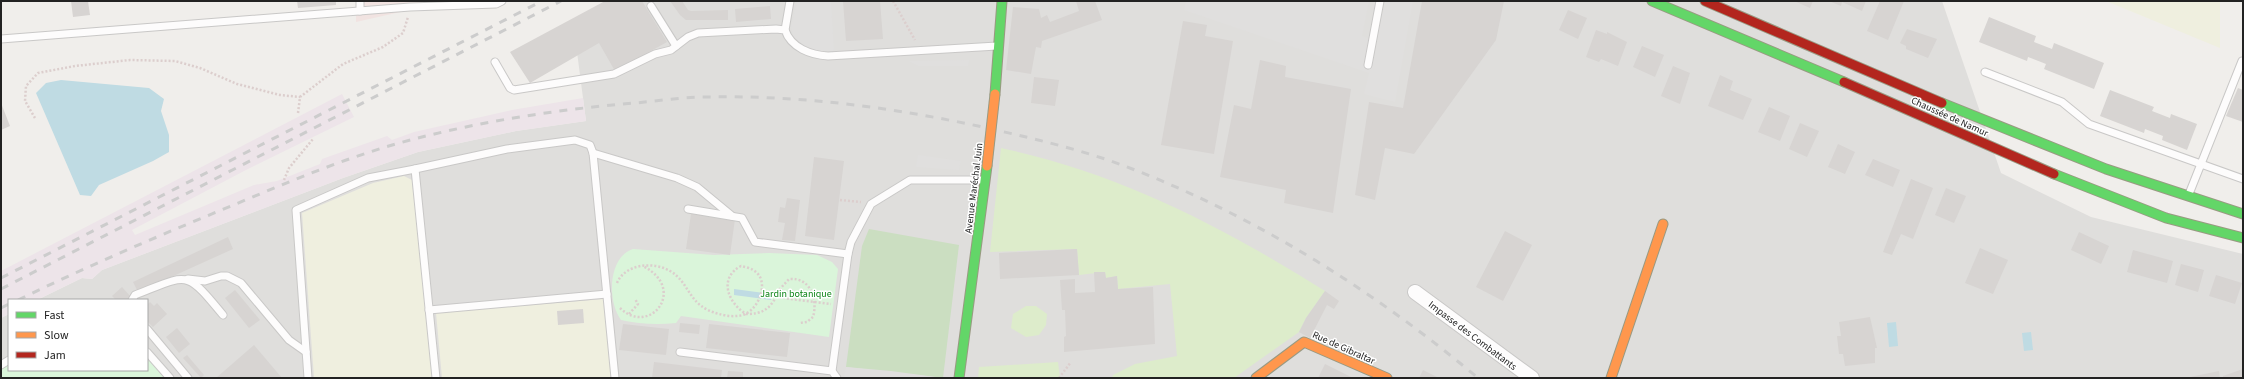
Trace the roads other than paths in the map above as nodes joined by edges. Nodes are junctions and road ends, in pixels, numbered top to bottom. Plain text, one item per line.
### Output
1 (360, 1) edge
2 (502, 1) edge
3 (790, 1) edge
4 (1002, 1) edge
5 (1380, 1) edge
6 (1652, 1) edge
7 (1705, 1) edge
8 (652, 6) dead end
9 (360, 11) junction
10 (785, 30) junction
11 (1, 39) edge
12 (676, 46) junction
13 (999, 46) junction
14 (2242, 61) dead end
15 (495, 62) dead end
16 (1368, 65) dead end
17 (1985, 72) dead end
18 (593, 154) junction
19 (2201, 165) junction
20 (415, 169) junction
21 (2243, 179) edge
22 (985, 180) junction
23 (2187, 198) junction
24 (688, 209) dead end
25 (2243, 214) edge
26 (732, 216) junction
27 (1663, 224) dead end
28 (2243, 238) edge
29 (848, 254) junction
30 (188, 279) junction
31 (1415, 292) dead end
32 (607, 294) junction
33 (133, 299) edge
34 (429, 310) junction
35 (223, 315) dead end
36 (148, 330) edge
37 (306, 352) junction
38 (680, 352) dead end
39 (148, 353) edge
40 (832, 371) junction
41 (170, 378) edge
42 (188, 378) edge
43 (308, 378) edge
44 (436, 378) edge
45 (615, 378) edge
46 (837, 378) edge
47 (959, 378) edge
48 (1256, 378) edge
49 (1386, 378) edge
50 (1532, 378) edge
51 (1611, 378) edge

1 - 9 lane
2 - 9 lane
3 - 10 lane
4 - 13 main road, Avenue Maréchal Juin
5 - 16 lane
6 - 28 main road, Chaussée de Namur
7 - 23 main road, Chaussée de Namur
8 - 12 lane
9 - 11 lane
10 - 12 lane
10 - 13 lane
12 - 15 lane
13 - 22 main road, Avenue Maréchal Juin, bridge
14 - 19 lane
17 - 19 lane
18 - 20 lane
18 - 26 lane
18 - 32 lane
19 - 21 lane
19 - 23 lane
20 - 34 lane
20 - 37 lane
22 - 29 lane
22 - 47 main road, Avenue Maréchal Juin
23 - 25 main road, Chaussée de Namur
24 - 26 lane
26 - 29 lane
27 - 51 main road
29 - 40 lane
30 - 33 lane
30 - 35 lane
30 - 37 lane
31 - 50 street, Impasse des Combattants
32 - 34 lane
32 - 45 lane
34 - 44 lane
36 - 42 lane
37 - 43 lane
38 - 40 lane
39 - 41 lane
40 - 46 lane
48 - 49 main road, Rue de Gibraltar

